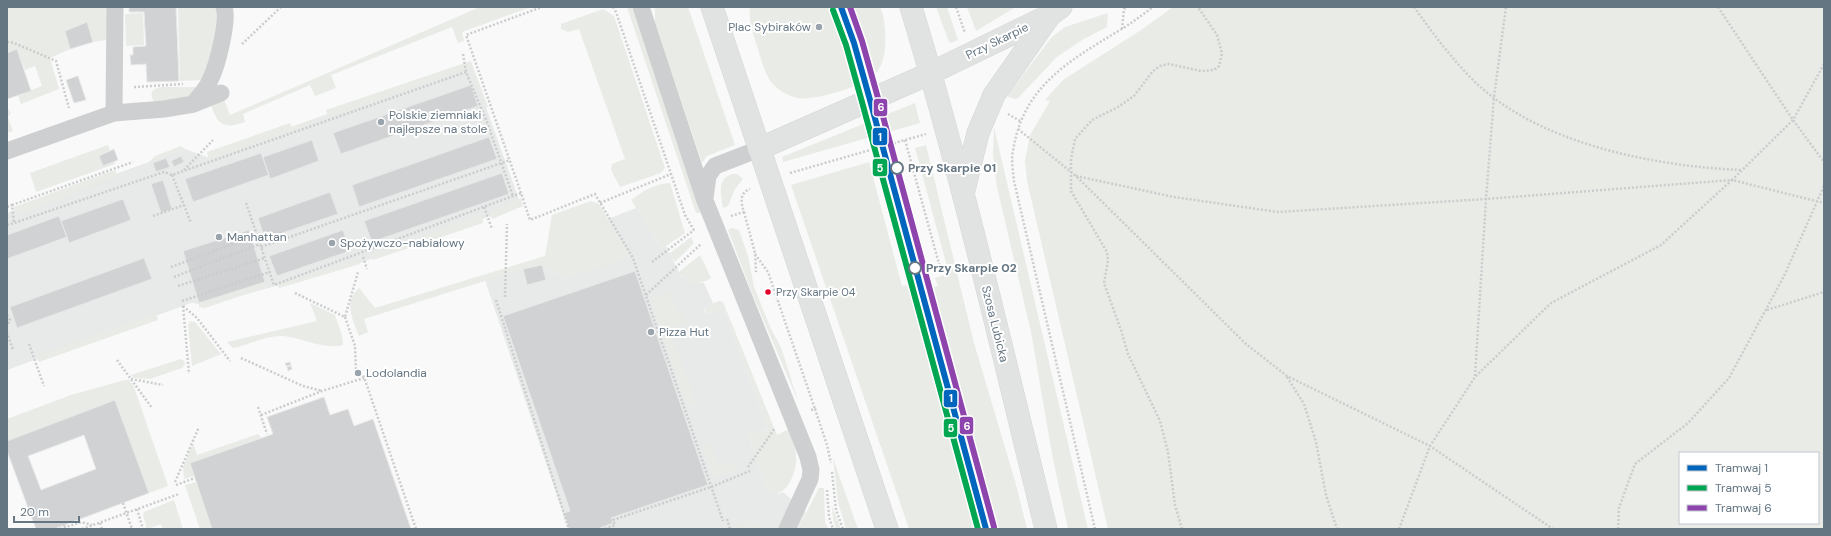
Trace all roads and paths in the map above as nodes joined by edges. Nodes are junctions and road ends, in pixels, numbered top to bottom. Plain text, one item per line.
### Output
1 (115, 7) edge
2 (224, 7) edge
3 (281, 7) edge
4 (542, 7) edge
5 (640, 7) edge
6 (712, 7) edge
7 (911, 7) edge
8 (956, 7) edge
9 (1127, 7) edge
10 (1153, 7) edge
11 (1198, 7) edge
12 (1414, 7) edge
13 (1506, 7) edge
14 (1718, 7) edge
15 (1055, 11) edge
16 (1122, 29) junction
17 (967, 38) dead end
18 (7, 42) edge
19 (463, 54) dead end
20 (1824, 64) edge
21 (466, 72) junction
22 (931, 73) junction
23 (215, 82) junction
24 (114, 88) junction
25 (1494, 97) junction
26 (114, 112) junction
27 (1794, 120) junction
28 (73, 127) junction
29 (1018, 129) junction
30 (925, 135) dead end
31 (213, 140) dead end
32 (905, 140) junction
33 (759, 148) junction
34 (872, 149) junction
35 (7, 151) edge
36 (510, 160) junction
37 (134, 162) dead end
38 (1824, 162) edge
39 (503, 163) junction
40 (1741, 170) junction
41 (184, 171) junction
42 (1070, 171) junction
43 (671, 174) dead end
44 (172, 175) junction
45 (785, 175) dead end
46 (1076, 176) junction
47 (1732, 180) junction
48 (1824, 186) edge
49 (753, 188) dead end
50 (521, 193) junction
51 (964, 194) junction
52 (514, 196) junction
53 (704, 198) junction
54 (1486, 199) junction
55 (1817, 202) junction
56 (246, 203) dead end
57 (600, 203) junction
58 (1824, 203) edge
59 (12, 205) junction
60 (184, 205) junction
61 (7, 207) edge
62 (484, 207) junction
63 (744, 212) junction
64 (153, 216) dead end
65 (724, 218) dead end
66 (14, 223) junction
67 (191, 223) dead end
68 (507, 224) dead end
69 (7, 225) edge
70 (492, 228) dead end
71 (694, 230) dead end
72 (257, 235) junction
73 (701, 244) dead end
74 (261, 246) junction
75 (363, 257) dead end
76 (265, 258) junction
77 (652, 262) dead end
78 (171, 267) dead end
79 (367, 269) dead end
80 (941, 271) dead end
81 (270, 272) junction
82 (358, 272) dead end
83 (174, 277) dead end
84 (907, 280) dead end
85 (178, 286) dead end
86 (295, 292) dead end
87 (1824, 292) edge
88 (646, 295) junction
89 (505, 297) dead end
90 (496, 300) dead end
91 (182, 301) dead end
92 (1766, 310) junction
93 (7, 315) edge
94 (345, 316) junction
95 (7, 326) edge
96 (7, 332) edge
97 (30, 344) dead end
98 (13, 350) dead end
99 (241, 358) dead end
100 (117, 360) dead end
101 (230, 361) dead end
102 (189, 374) dead end
103 (1287, 376) junction
104 (364, 377) junction
105 (1475, 377) junction
106 (130, 379) junction
107 (163, 385) dead end
108 (44, 386) dead end
109 (322, 391) junction
110 (258, 406) dead end
111 (152, 408) dead end
112 (815, 409) dead end
113 (261, 415) junction
114 (779, 423) dead end
115 (199, 427) dead end
116 (267, 434) dead end
117 (1430, 446) junction
118 (748, 467) dead end
119 (750, 471) dead end
120 (195, 478) dead end
121 (711, 487) junction
122 (179, 494) dead end
123 (124, 502) dead end
124 (137, 509) junction
125 (127, 513) junction
126 (727, 519) dead end
127 (723, 521) dead end
128 (100, 522) junction
129 (92, 526) junction
130 (65, 527) edge
131 (60, 529) edge
132 (82, 529) edge
133 (102, 529) edge
134 (132, 529) edge
135 (143, 529) edge
136 (416, 529) edge
137 (569, 529) edge
138 (605, 529) edge
139 (730, 529) edge
140 (787, 529) edge
141 (887, 529) edge
142 (1046, 529) edge
143 (1095, 529) edge
144 (1182, 529) edge
145 (1337, 529) edge
146 (1399, 529) edge
147 (1553, 529) edge
148 (1618, 529) edge

1 - 24 street
2 - 23 street
3 - 23 path
4 - 36 path
5 - 53 street
6 - 33 main road
7 - 22 main road
8 - 17 path
9 - 16 path
10 - 16 path
11 - 42 path
12 - 25 path
13 - 25 path
14 - 27 path
15 - 22 main road, Przy Skarpie
15 - 51 main road
16 - 29 path
18 - 28 path
19 - 21 path
20 - 27 path
21 - 39 path
21 - 41 path
22 - 33 main road
22 - 51 main road, Szosa Lubicka
23 - 24 path
23 - 26 street
24 - 26 street
25 - 40 path
25 - 54 path
26 - 28 street
27 - 38 path
27 - 40 path
28 - 35 street
29 - 42 path
29 - 143 path
30 - 32 path
31 - 41 path
32 - 34 path
32 - 80 path
33 - 53 street
33 - 141 main road
34 - 45 path
34 - 84 path
36 - 39 path
36 - 50 path
37 - 59 path
39 - 52 path
39 - 74 path
40 - 47 path
41 - 44 path
42 - 46 path
42 - 144 path
43 - 57 path
44 - 60 path
44 - 66 path
46 - 54 path
46 - 103 path
47 - 54 path
47 - 55 path
47 - 105 path
48 - 55 path
49 - 63 path
50 - 52 path
50 - 57 path
51 - 142 main road, Szosa Lubicka
52 - 62 path
53 - 140 street
54 - 105 path
55 - 58 path
55 - 92 path
56 - 72 path
57 - 88 path
59 - 61 path
59 - 66 path
60 - 64 path
60 - 67 path
62 - 70 path
62 - 81 path
63 - 65 path
63 - 112 path
66 - 69 path
68 - 89 path
71 - 77 path
72 - 74 path
72 - 78 path
73 - 88 path
74 - 76 path
74 - 83 path
75 - 79 path
76 - 81 path
76 - 85 path
81 - 91 path
82 - 94 path
86 - 94 path
87 - 92 path
88 - 121 path
90 - 137 path
92 - 148 path
93 - 95 path
94 - 104 path
96 - 98 path
97 - 108 path
99 - 109 path
100 - 106 path
101 - 102 path
103 - 117 path
103 - 145 path
104 - 109 path
104 - 136 path
105 - 117 path
106 - 107 path
106 - 111 path
109 - 113 path
110 - 113 path
113 - 116 path
114 - 118 path
115 - 120 path
117 - 146 path
117 - 147 path
119 - 121 path
121 - 127 path
121 - 138 path
122 - 124 path
123 - 125 path
124 - 125 path
124 - 135 path
125 - 128 path
125 - 134 path
126 - 139 path
128 - 129 path
128 - 133 path
129 - 130 path
129 - 132 path
130 - 131 path

